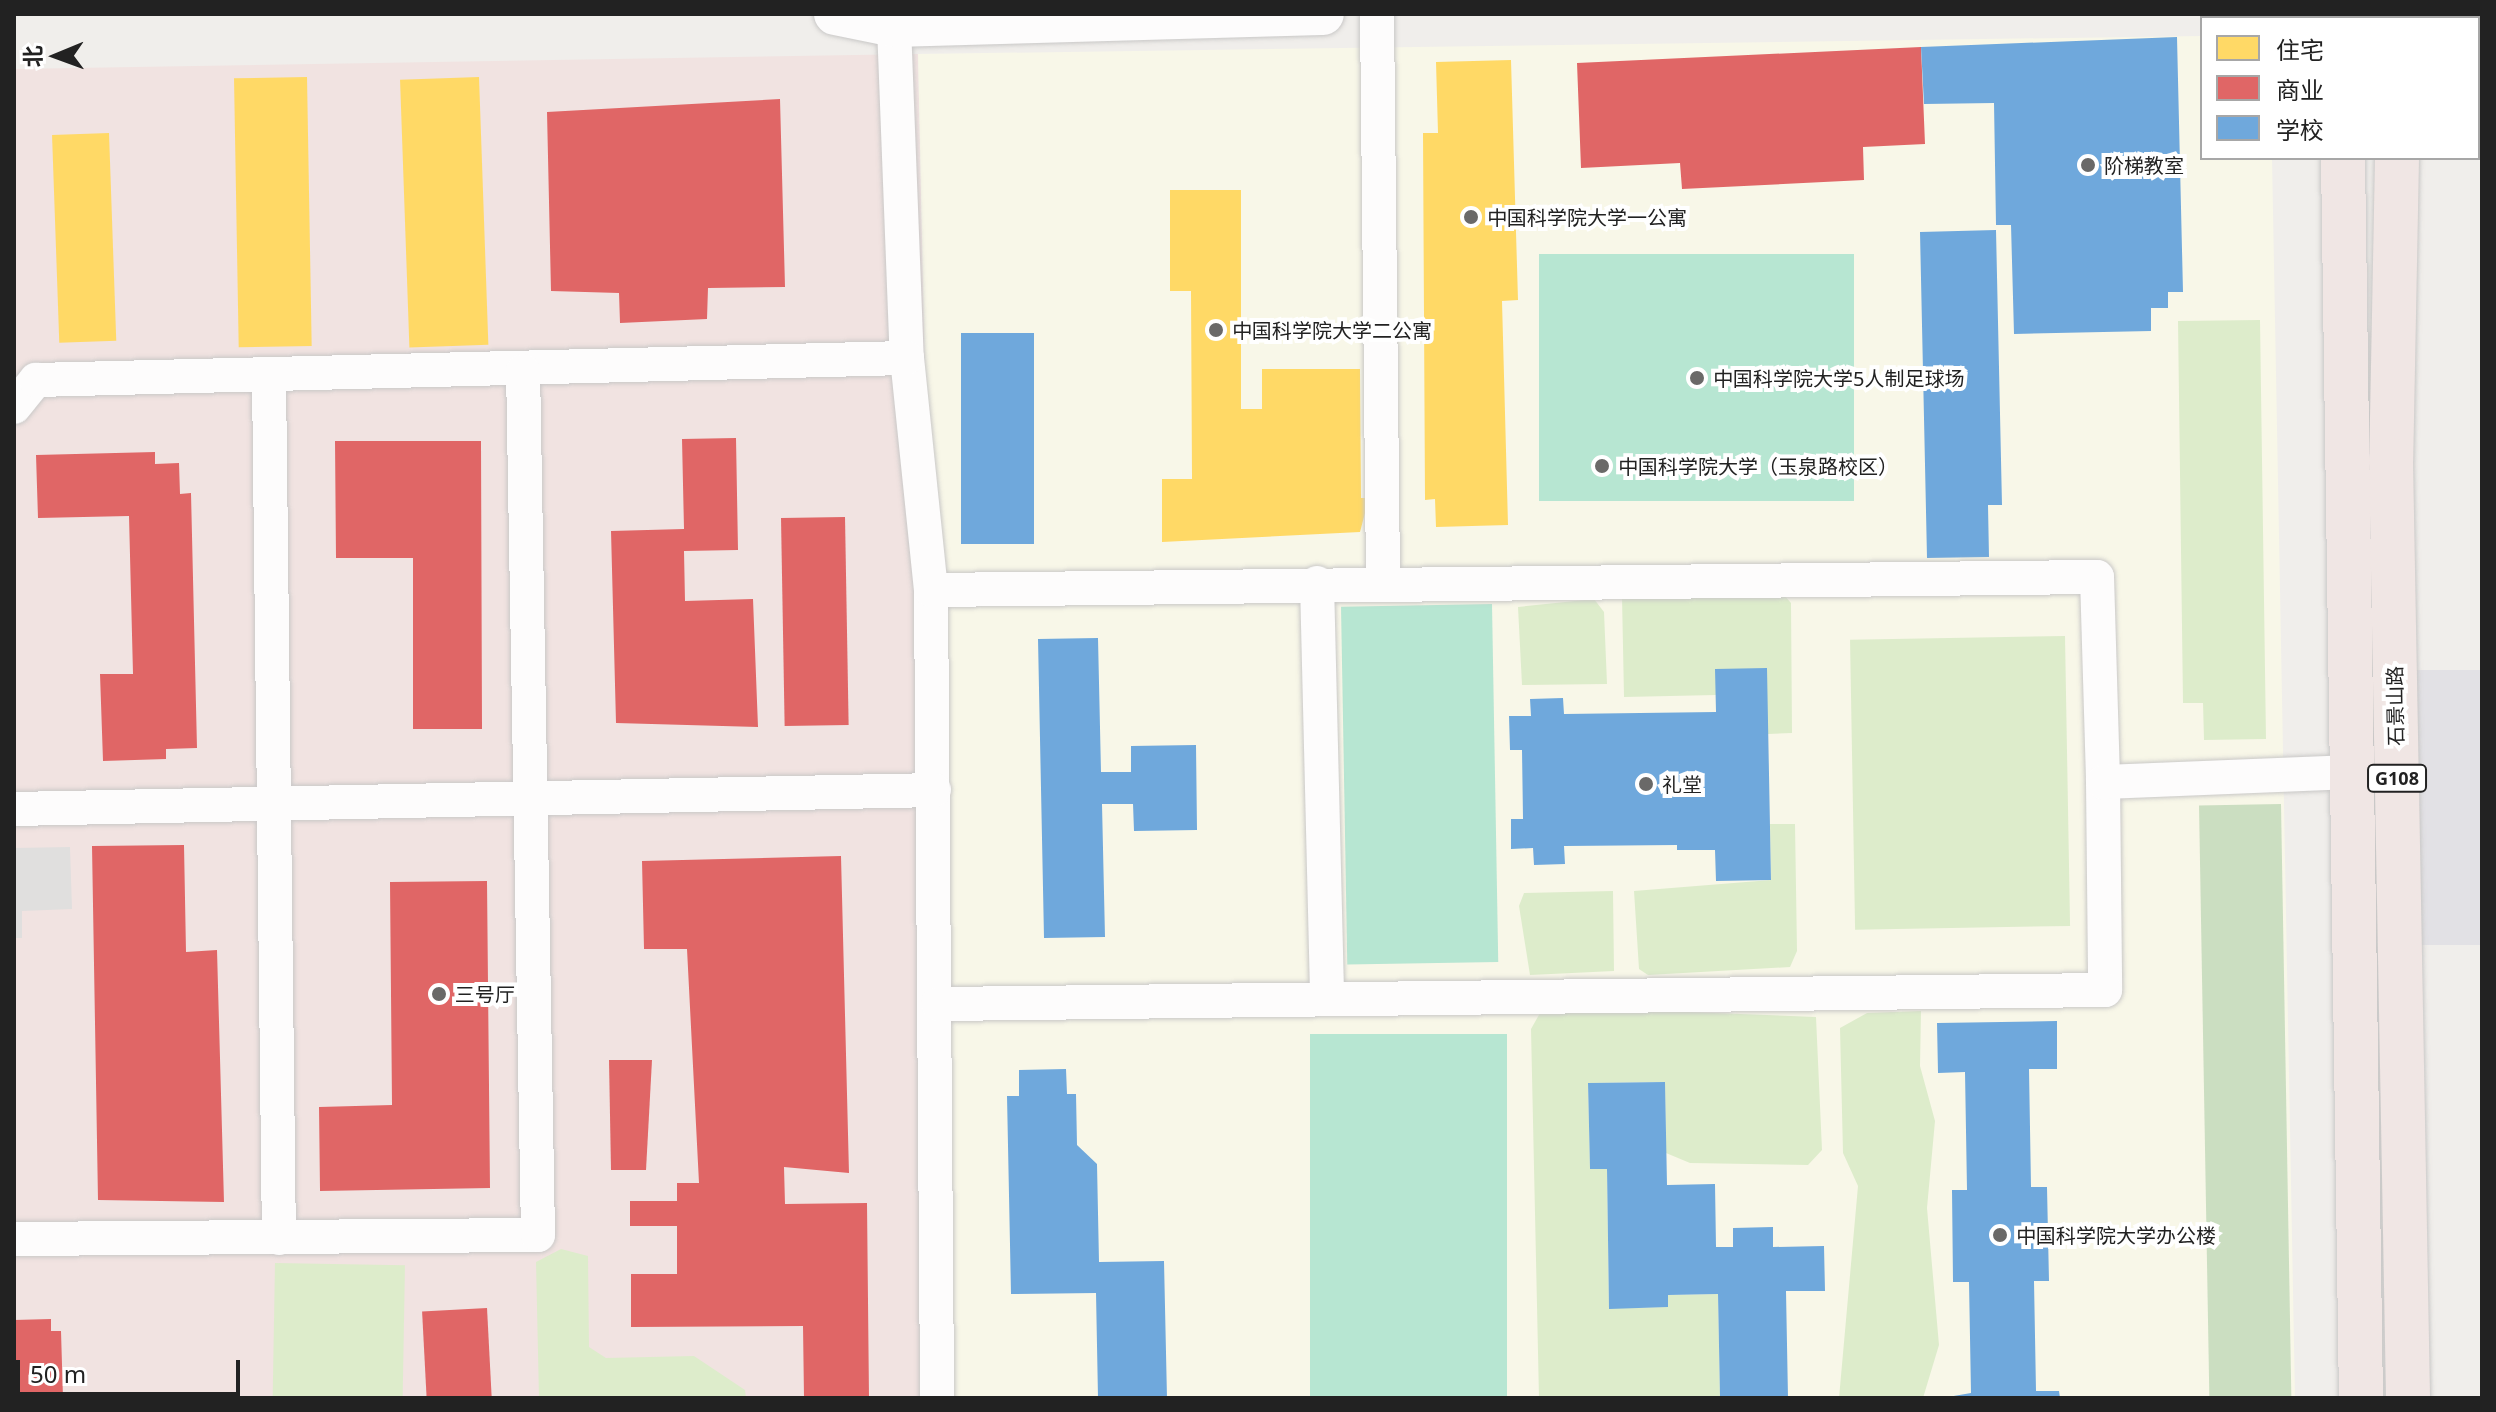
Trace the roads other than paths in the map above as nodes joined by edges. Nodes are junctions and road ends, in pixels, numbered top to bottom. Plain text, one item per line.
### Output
1 (835, 14) edge
2 (1323, 14) edge
3 (1377, 14) edge
4 (894, 26) junction
5 (2343, 160) edge
6 (2397, 160) edge
7 (907, 358) junction
8 (523, 371) junction
9 (269, 376) junction
10 (14, 407) edge
11 (1383, 582) junction
12 (1317, 583) junction
13 (931, 590) junction
14 (2354, 772) junction
15 (2103, 782) junction
16 (934, 790) junction
17 (530, 798) junction
18 (274, 804) junction
19 (14, 809) edge
20 (1327, 999) junction
21 (938, 1004) junction
22 (279, 1238) junction
23 (14, 1239) edge
24 (937, 1398) edge
25 (2361, 1398) edge
26 (2408, 1398) edge

1 - 4 street
2 - 4 street
3 - 11 street
4 - 7 street
5 - 14 highway, G108
6 - 26 highway, 石景山路 / G108
7 - 8 street
7 - 13 street
8 - 9 street
8 - 17 street
9 - 10 street
9 - 18 street
11 - 12 street
11 - 15 street
12 - 13 street
12 - 20 street
13 - 16 street
14 - 15 street
14 - 25 highway, G108
15 - 20 street
16 - 17 street
16 - 21 street
17 - 18 street
17 - 22 street
18 - 19 street
18 - 22 street
20 - 21 street
21 - 24 street
22 - 23 street

